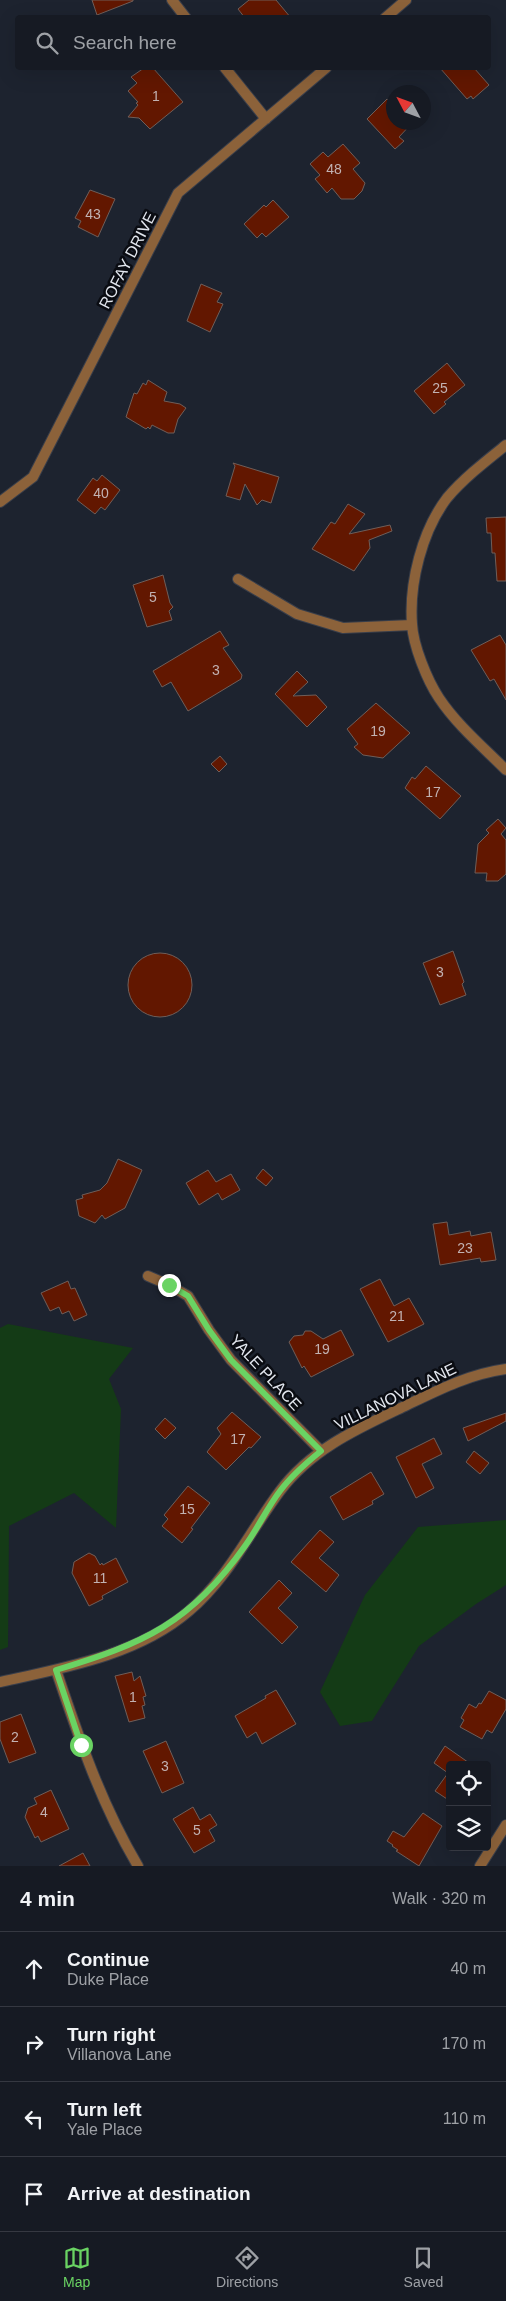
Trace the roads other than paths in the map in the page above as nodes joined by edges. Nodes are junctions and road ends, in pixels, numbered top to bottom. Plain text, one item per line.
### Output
1 (172, 0) edge
2 (406, 0) edge
3 (184, 15) edge
4 (388, 15) edge
5 (228, 70) edge
6 (324, 70) edge
7 (266, 119) junction
8 (506, 445) edge
9 (0, 502) edge
10 (238, 579) dead end
11 (412, 625) junction
12 (506, 770) edge
13 (148, 1276) dead end
14 (506, 1369) edge
15 (321, 1451) junction
16 (56, 1670) junction
17 (0, 1682) edge
18 (506, 1825) edge
19 (138, 1866) edge
20 (480, 1866) edge

1 - 3 street
2 - 4 street
5 - 7 street
6 - 7 street, ROFAY DRIVE
7 - 9 street, ROFAY DRIVE
8 - 11 street
10 - 11 street
11 - 12 street
13 - 15 street, YALE PLACE
14 - 15 street, VILLANOVA LANE
15 - 16 street, VILLANOVA LANE
16 - 17 street, VILLANOVA LANE
16 - 19 street
18 - 20 street

